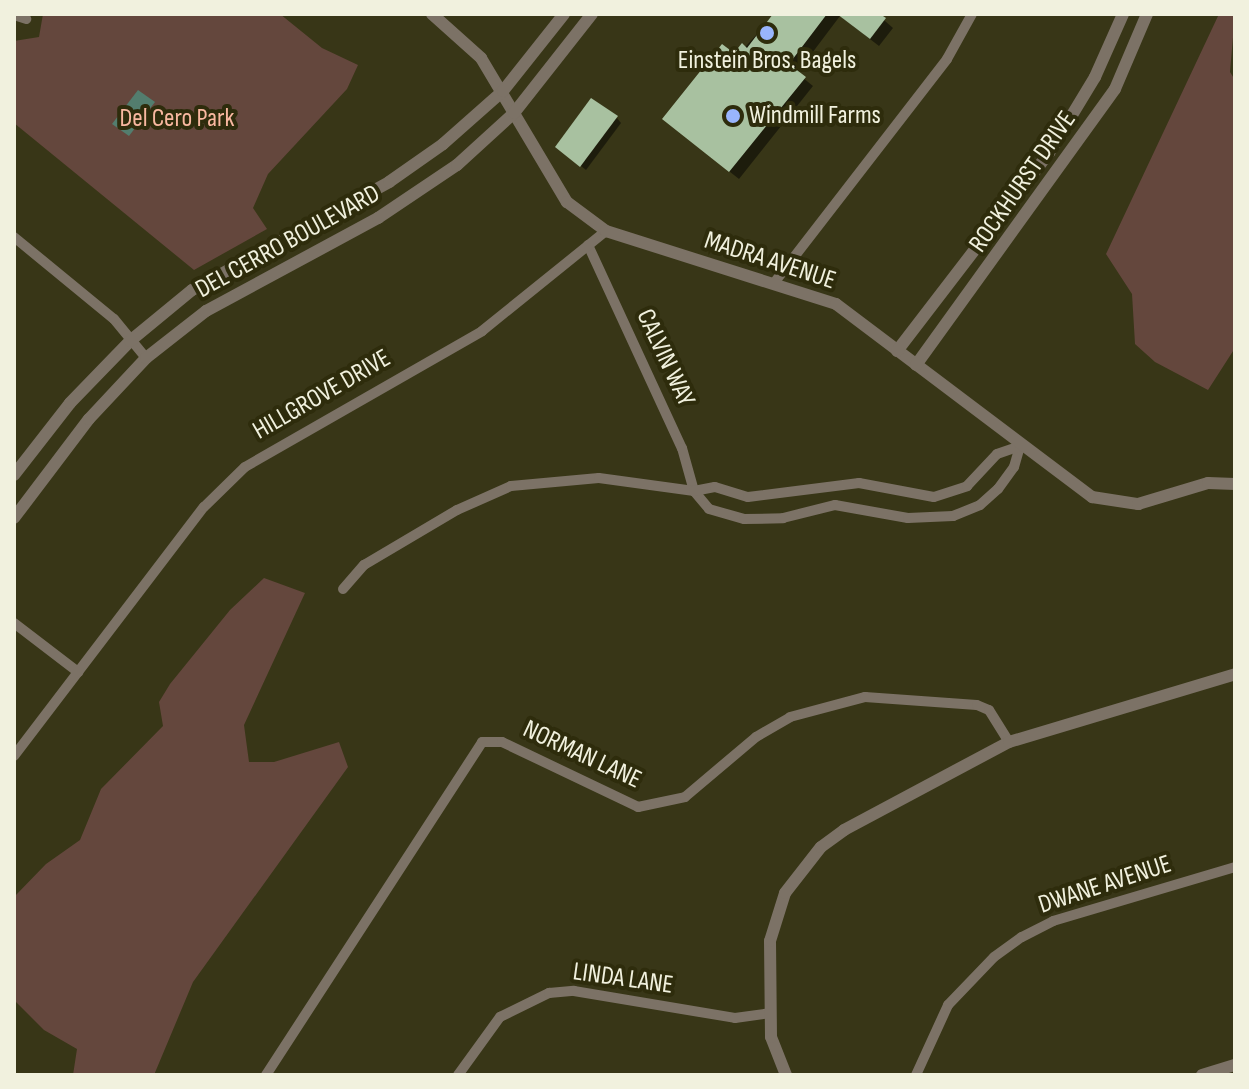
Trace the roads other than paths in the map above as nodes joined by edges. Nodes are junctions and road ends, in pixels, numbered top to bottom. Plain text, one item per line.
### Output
1 (432, 14) edge
2 (564, 14) edge
3 (592, 14) edge
4 (972, 14) edge
5 (1123, 14) edge
6 (1147, 14) edge
7 (14, 15) edge
8 (26, 19) dead end
9 (503, 91) junction
10 (514, 113) junction
11 (606, 231) junction
12 (15, 241) edge
13 (588, 245) junction
14 (774, 283) junction
15 (130, 341) junction
16 (897, 351) junction
17 (146, 358) junction
18 (916, 365) junction
19 (1020, 446) junction
20 (14, 475) edge
21 (1235, 484) edge
22 (694, 491) junction
23 (14, 518) edge
24 (343, 589) dead end
25 (14, 623) edge
26 (78, 672) junction
27 (1235, 674) edge
28 (1009, 742) junction
29 (14, 756) edge
30 (1235, 867) edge
31 (769, 1013) junction
32 (1235, 1065) edge
33 (266, 1075) edge
34 (458, 1075) edge
35 (786, 1075) edge
36 (916, 1075) edge
37 (1202, 1075) edge

1 - 9 street, MADRA AVENUE
2 - 9 street, DEL CERRO BOULEVARD
3 - 10 street, DEL CERRO BOULEVARD
4 - 14 street
5 - 16 street, ROCKHURST DRIVE
6 - 18 street, ROCKHURST DRIVE
7 - 8 street
9 - 10 street, MADRA AVENUE
9 - 15 street, DEL CERRO BOULEVARD
10 - 11 street, MADRA AVENUE
10 - 17 street, DEL CERRO BOULEVARD
11 - 13 street, HILLGROVE DRIVE
11 - 14 street, MADRA AVENUE
12 - 15 street
13 - 22 street, CALVIN WAY
13 - 26 street, HILLGROVE DRIVE
14 - 16 street, MADRA AVENUE
15 - 17 street
15 - 20 street, DEL CERRO BOULEVARD
16 - 18 street, MADRA AVENUE
17 - 23 street, DEL CERRO BOULEVARD
18 - 19 street, MADRA AVENUE
19 - 21 street, MADRA AVENUE
19 - 22 street
19 - 22 street
22 - 24 street
25 - 26 street
26 - 29 street, HILLGROVE DRIVE
27 - 28 street
28 - 31 street
28 - 33 street, NORMAN LANE
30 - 36 street, DWANE AVENUE
31 - 34 street, LINDA LANE
31 - 35 street
32 - 37 street

